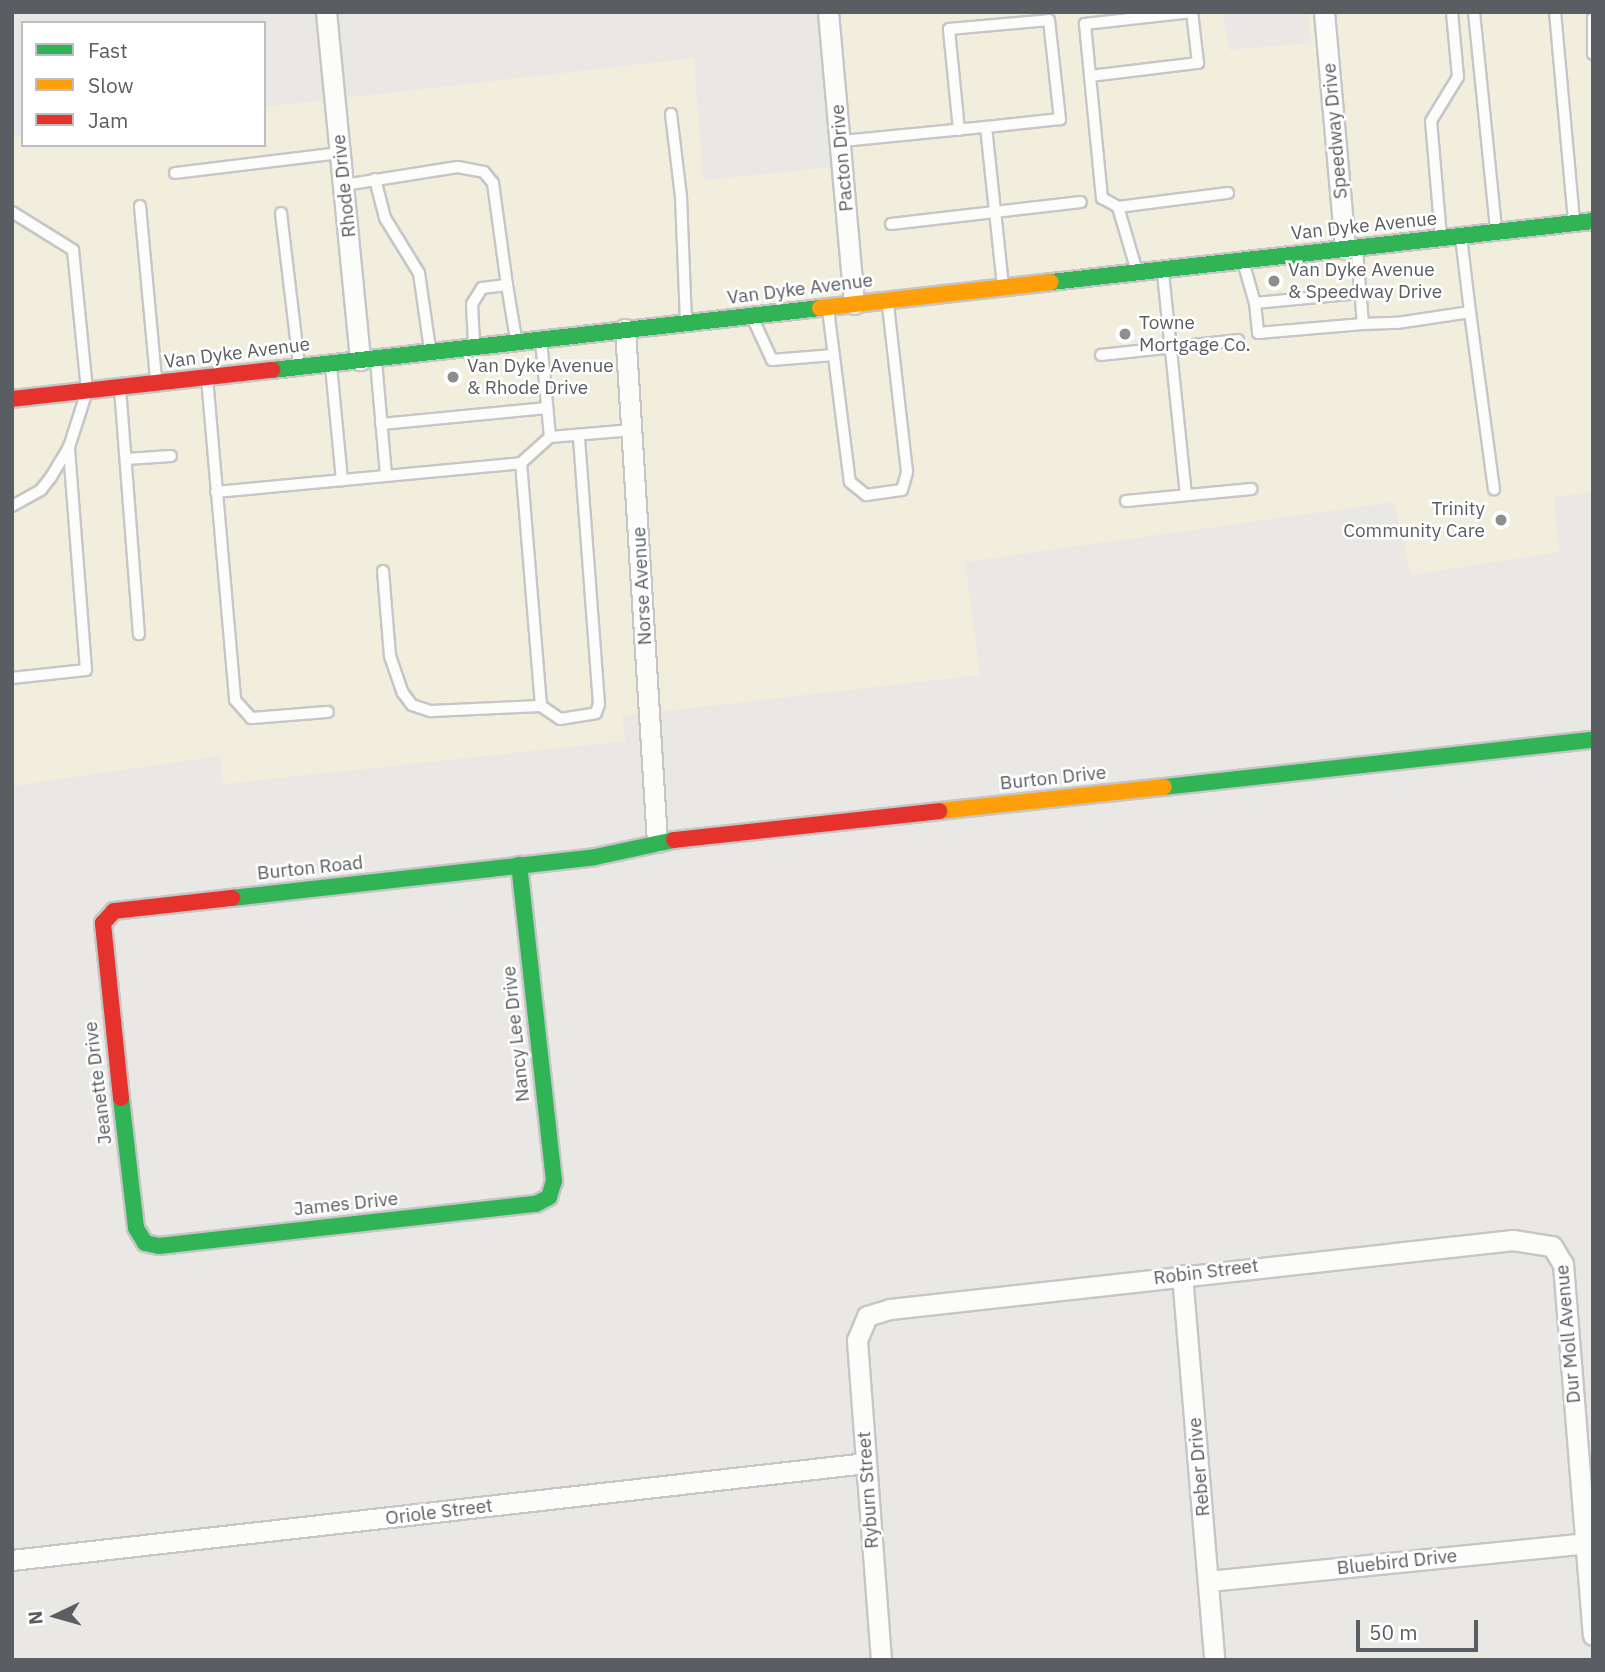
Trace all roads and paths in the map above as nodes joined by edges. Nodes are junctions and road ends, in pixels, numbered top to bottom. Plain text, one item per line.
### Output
1 (326, 12) edge
2 (828, 12) edge
3 (1324, 12) edge
4 (1452, 12) edge
5 (1474, 12) edge
6 (1555, 12) edge
7 (1593, 18) edge
8 (1593, 54) edge
9 (1090, 76) junction
10 (671, 114) dead end
11 (986, 127) junction
12 (958, 130) junction
13 (842, 141) junction
14 (341, 153) junction
15 (175, 173) dead end
16 (374, 179) junction
17 (344, 185) junction
18 (1228, 193) dead end
19 (1081, 202) dead end
20 (140, 206) dead end
21 (1118, 207) junction
22 (12, 212) edge
23 (997, 212) junction
24 (281, 213) dead end
25 (1592, 221) edge
26 (1574, 223) junction
27 (891, 224) dead end
28 (1593, 227) edge
29 (1496, 233) junction
30 (1461, 236) junction
31 (1442, 239) junction
32 (1351, 248) junction
33 (1242, 261) junction
34 (1163, 270) junction
35 (1138, 272) junction
36 (507, 285) junction
37 (1004, 287) junction
38 (1360, 293) junction
39 (888, 300) junction
40 (1255, 303) junction
41 (854, 304) junction
42 (828, 307) junction
43 (1470, 312) junction
44 (751, 316) junction
45 (687, 323) junction
46 (1363, 324) junction
47 (625, 330) junction
48 (541, 340) junction
49 (1238, 340) dead end
50 (517, 343) junction
51 (1170, 346) junction
52 (475, 348) junction
53 (431, 352) junction
54 (834, 355) junction
55 (1101, 355) dead end
56 (368, 359) junction
57 (330, 363) junction
58 (299, 366) junction
59 (207, 377) junction
60 (157, 383) junction
61 (120, 387) junction
62 (87, 391) junction
63 (12, 399) edge
64 (547, 408) junction
65 (381, 424) junction
66 (634, 430) junction
67 (579, 435) junction
68 (550, 437) junction
69 (69, 447) junction
70 (171, 456) dead end
71 (127, 459) junction
72 (521, 463) junction
73 (386, 476) junction
74 (342, 480) junction
75 (1251, 489) dead end
76 (1494, 489) dead end
77 (216, 492) junction
78 (1186, 495) junction
79 (1126, 501) dead end
80 (12, 506) edge
81 (383, 571) dead end
82 (139, 634) dead end
83 (12, 678) edge
84 (541, 706) junction
85 (328, 712) dead end
86 (1593, 740) edge
87 (657, 842) junction
88 (519, 865) junction
89 (107, 916) joint
90 (549, 1197) joint
91 (145, 1243) joint
92 (1552, 1246) joint
93 (1182, 1275) junction
94 (862, 1321) joint
95 (866, 1463) junction
96 (1587, 1543) junction
97 (12, 1560) edge
98 (1208, 1581) junction
99 (1593, 1636) edge
100 (881, 1660) edge
101 (1214, 1660) edge

1 - 14 street, Rhode Drive
2 - 13 street, Pacton Drive
3 - 32 street, Speedway Drive
4 - 31 lane
5 - 29 lane
6 - 26 lane
7 - 8 lane
9 - 9 lane
9 - 21 lane
10 - 45 lane
11 - 12 lane
11 - 12 lane
11 - 23 lane
12 - 13 lane
13 - 41 street, Pacton Drive
14 - 15 lane
14 - 17 street, Rhode Drive
16 - 17 lane
16 - 36 lane
16 - 53 lane
17 - 56 street, Rhode Drive
18 - 21 lane
19 - 23 lane
20 - 60 lane
21 - 35 lane
22 - 62 lane
23 - 27 lane
23 - 37 lane
24 - 58 lane
25 - 26 street, Van Dyke Avenue
25 - 28 lane
26 - 29 street, Van Dyke Avenue
29 - 30 street, Van Dyke Avenue
30 - 31 street, Van Dyke Avenue
30 - 43 lane
31 - 32 street, Van Dyke Avenue
32 - 33 street, Van Dyke Avenue
32 - 38 lane
33 - 34 street, Van Dyke Avenue
33 - 40 lane
34 - 35 street, Van Dyke Avenue
34 - 51 lane
35 - 37 street, Van Dyke Avenue
36 - 50 lane
36 - 52 lane
37 - 39 street, Van Dyke Avenue
38 - 40 lane
38 - 46 lane
39 - 41 street, Van Dyke Avenue
39 - 54 lane
40 - 46 lane
41 - 42 street, Van Dyke Avenue
42 - 44 street, Van Dyke Avenue
42 - 54 lane
43 - 46 lane
43 - 76 lane
44 - 45 street, Van Dyke Avenue
44 - 54 lane
45 - 47 street, Van Dyke Avenue
47 - 48 street, Van Dyke Avenue
47 - 66 street, Norse Avenue
48 - 50 street, Van Dyke Avenue
48 - 64 lane
49 - 51 lane
50 - 52 street, Van Dyke Avenue
51 - 55 lane
51 - 78 lane
52 - 53 street, Van Dyke Avenue
53 - 56 street, Van Dyke Avenue
56 - 57 street, Van Dyke Avenue
56 - 65 lane
57 - 58 street, Van Dyke Avenue
57 - 74 lane
58 - 59 street, Van Dyke Avenue
59 - 60 street, Van Dyke Avenue
59 - 77 lane
60 - 61 street, Van Dyke Avenue
61 - 62 street, Van Dyke Avenue
61 - 71 lane
62 - 63 street, Van Dyke Avenue
62 - 69 lane
64 - 65 lane
64 - 68 lane
65 - 73 lane
66 - 67 lane
66 - 87 street, Norse Avenue
67 - 68 lane
67 - 84 lane
68 - 72 lane
69 - 80 lane
69 - 83 lane
70 - 71 lane
71 - 82 lane
72 - 73 lane
72 - 84 lane
73 - 74 lane
74 - 77 lane
75 - 78 lane
77 - 85 lane
78 - 79 lane
81 - 84 lane
86 - 87 street, Burton Drive
87 - 88 street, Burton Drive
88 - 89 street, Burton Road
88 - 90 street, Nancy Lee Drive
89 - 91 street, Jeanette Drive
90 - 91 street, James Drive
92 - 93 street, Robin Street
92 - 96 street, Dur Moll Avenue
93 - 94 street, Robin Street
93 - 98 street, Reber Drive
94 - 95 street, Ryburn Street
95 - 97 street, Oriole Street
95 - 100 street, Ryburn Street
96 - 98 street, Bluebird Drive
96 - 99 street, Dur Moll Avenue
98 - 101 street, Reber Drive

